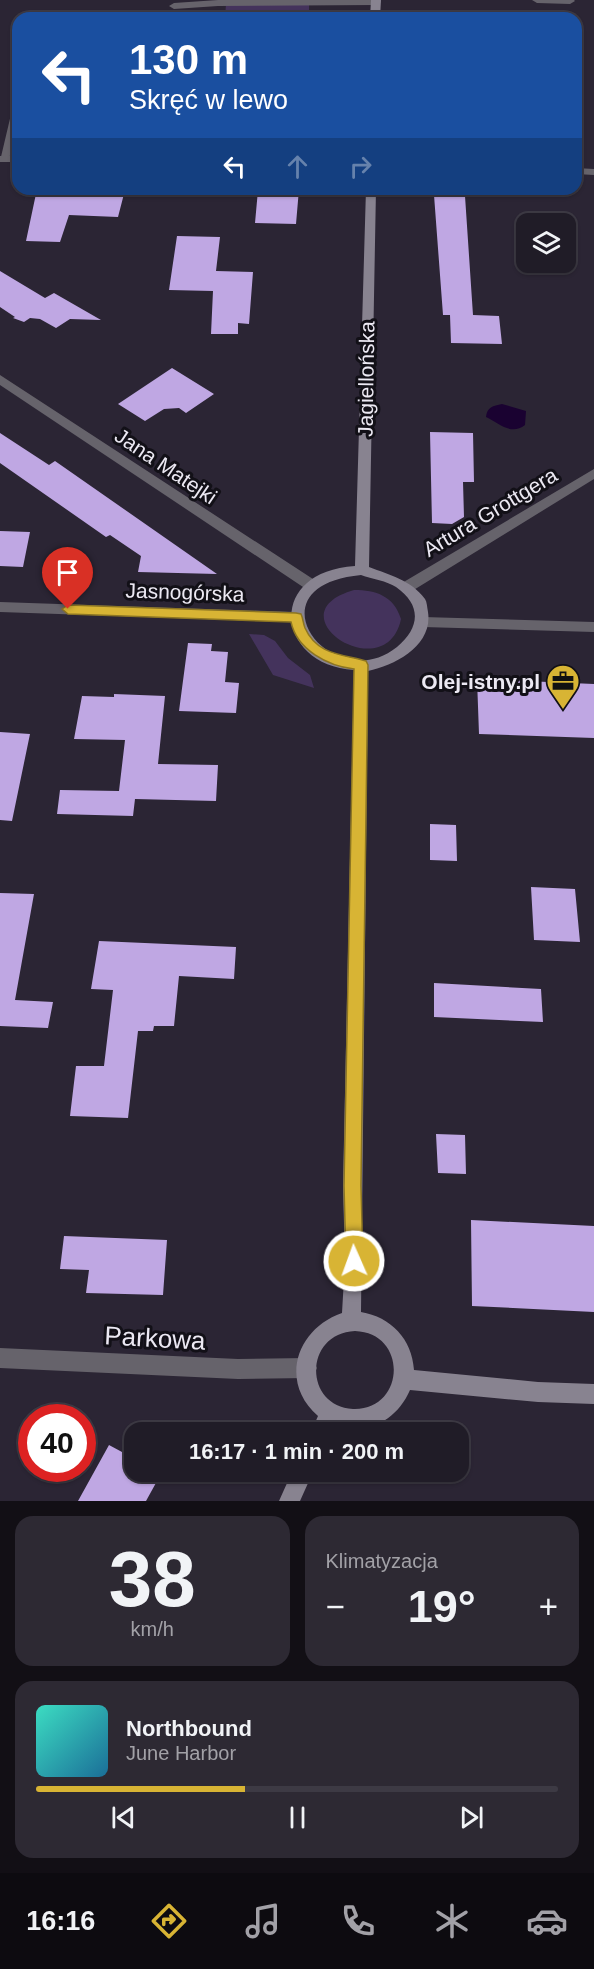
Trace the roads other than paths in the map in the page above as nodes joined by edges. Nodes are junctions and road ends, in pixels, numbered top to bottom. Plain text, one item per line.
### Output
1 (537, 0) edge
2 (376, 1) edge
3 (570, 1) edge
4 (174, 6) dead end
5 (12, 126) edge
6 (2, 159) edge
7 (371, 195) edge
8 (0, 379) edge
9 (594, 473) edge
10 (362, 570) junction
11 (311, 585) junction
12 (407, 587) junction
13 (0, 607) edge
14 (296, 617) junction
15 (423, 622) junction
16 (594, 627) edge
17 (361, 665) junction
18 (351, 1320) junction
19 (0, 1358) edge
20 (307, 1368) junction
21 (402, 1379) junction
22 (594, 1394) edge
23 (330, 1413) junction
24 (326, 1422) edge
25 (299, 1482) edge
26 (290, 1501) edge

1 - 3 street
2 - 4 street
5 - 6 street
7 - 10 street, Jagiellońska
8 - 11 street, Jana Matejki
9 - 12 street, Artura Grottgera
10 - 11 street
10 - 12 street
11 - 14 street
12 - 15 street
13 - 14 street, Jasnogórska
14 - 17 street
15 - 16 street
15 - 17 street
17 - 18 street
18 - 20 street
18 - 21 street
19 - 20 street, Parkowa
20 - 23 street
21 - 22 street
21 - 23 street
23 - 24 street
25 - 26 street

